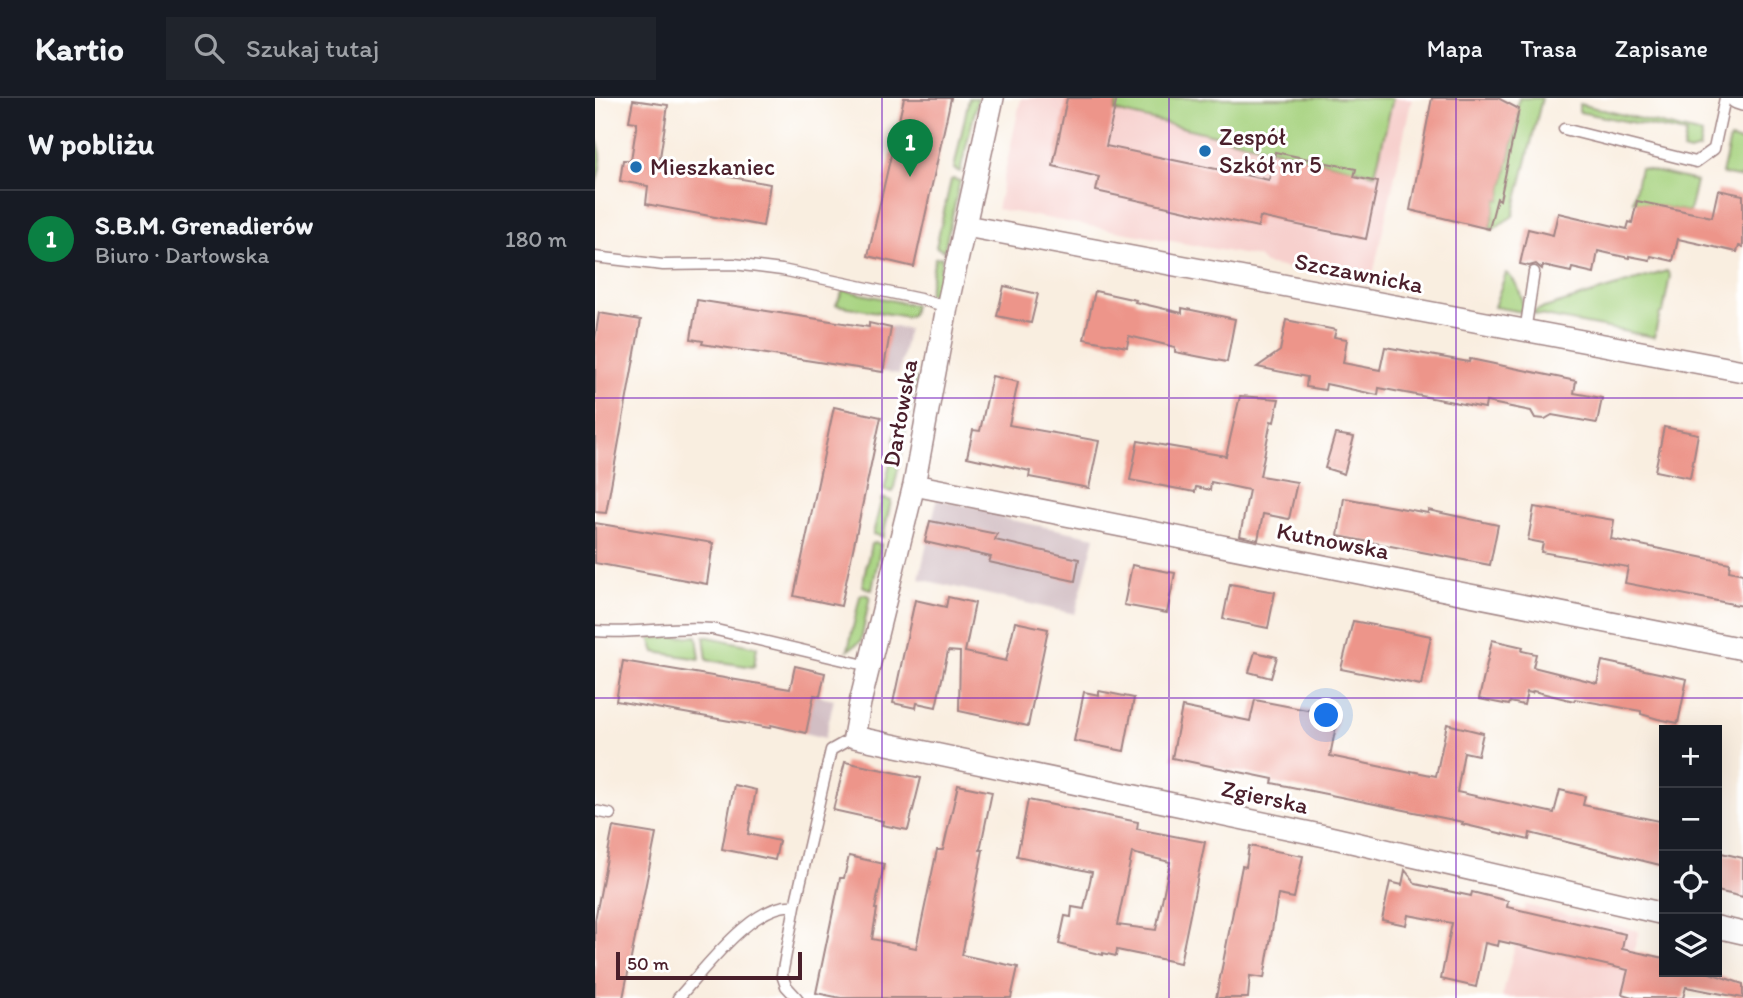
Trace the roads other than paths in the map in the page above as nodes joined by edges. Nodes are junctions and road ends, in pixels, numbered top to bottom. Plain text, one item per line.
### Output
1 (993, 98) edge
2 (1725, 98) edge
3 (1737, 98) edge
4 (1743, 100) edge
5 (1564, 129) dead end
6 (966, 226) junction
7 (595, 257) edge
8 (1534, 272) dead end
9 (947, 307) junction
10 (1525, 332) junction
11 (1743, 371) edge
12 (914, 485) junction
13 (595, 631) edge
14 (1743, 649) edge
15 (869, 666) junction
16 (854, 737) junction
17 (595, 811) edge
18 (610, 814) dead end
19 (795, 905) junction
20 (1659, 913) edge
21 (1722, 928) edge
22 (1743, 933) edge
23 (678, 998) edge
24 (797, 998) edge

1 - 6 street, Darłowska
2 - 5 lane
3 - 4 street
6 - 9 street, Darłowska
6 - 10 street, Szczawnicka
7 - 9 lane
8 - 10 lane
9 - 12 street, Darłowska
10 - 11 street, Szczawnicka
12 - 14 street, Kutnowska
12 - 15 street, Darłowska
13 - 15 lane
15 - 16 street, Darłowska
16 - 19 lane
16 - 20 street, Zgierska
17 - 18 lane
19 - 23 lane
19 - 24 lane
21 - 22 street

